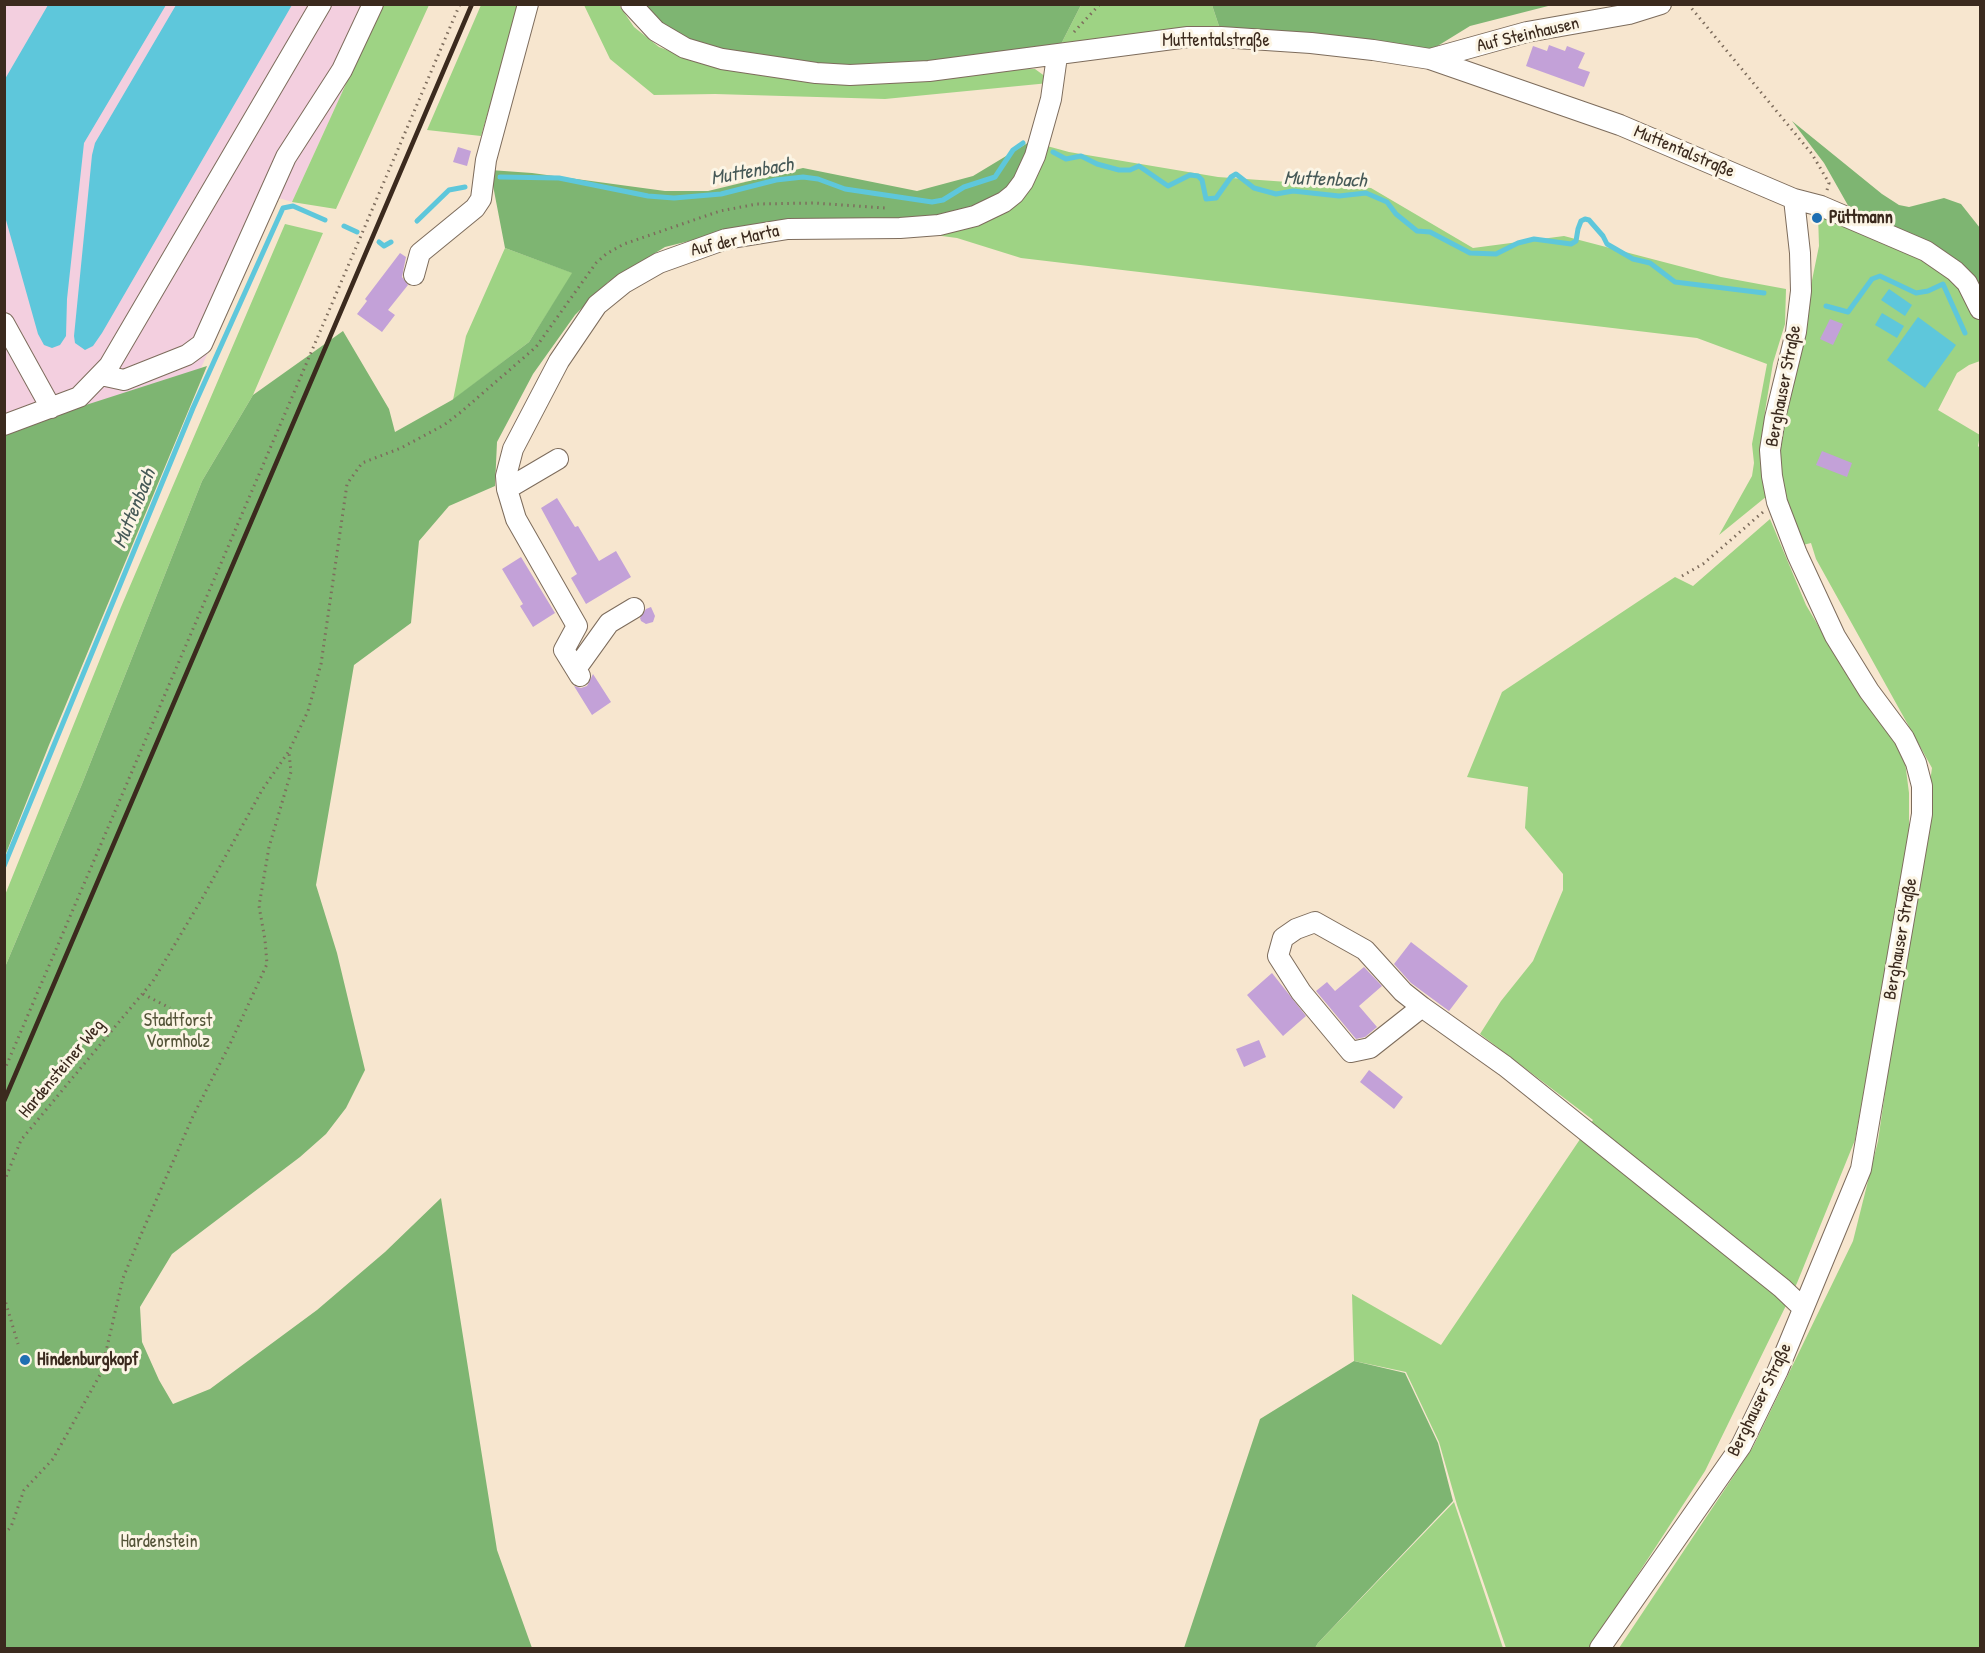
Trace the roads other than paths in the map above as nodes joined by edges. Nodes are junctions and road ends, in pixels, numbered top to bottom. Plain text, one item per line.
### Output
1 (321, 4) edge
2 (373, 4) edge
3 (528, 4) edge
4 (631, 4) edge
5 (1661, 4) edge
6 (1060, 55) junction
7 (1430, 59) junction
8 (1794, 199) junction
9 (414, 275) dead end
10 (1980, 309) edge
11 (4, 323) edge
12 (101, 375) junction
13 (51, 408) junction
14 (4, 425) edge
15 (558, 459) dead end
16 (507, 489) junction
17 (634, 608) dead end
18 (1422, 1007) junction
19 (1803, 1308) junction
20 (1600, 1648) edge

1 - 12 street
2 - 12 street
3 - 9 street
4 - 6 street, Muttentalstraße
5 - 7 street, Auf Steinhausen
6 - 7 street, Muttentalstraße
6 - 16 street, Auf der Marta
7 - 8 street, Muttentalstraße
8 - 10 street, Muttentalstraße
8 - 19 street, Berghauser Straße
11 - 13 street
12 - 13 street
13 - 14 street
15 - 16 street
16 - 17 street, Auf der Marta
18 - 18 street
18 - 19 street
19 - 20 street, Berghauser Straße

